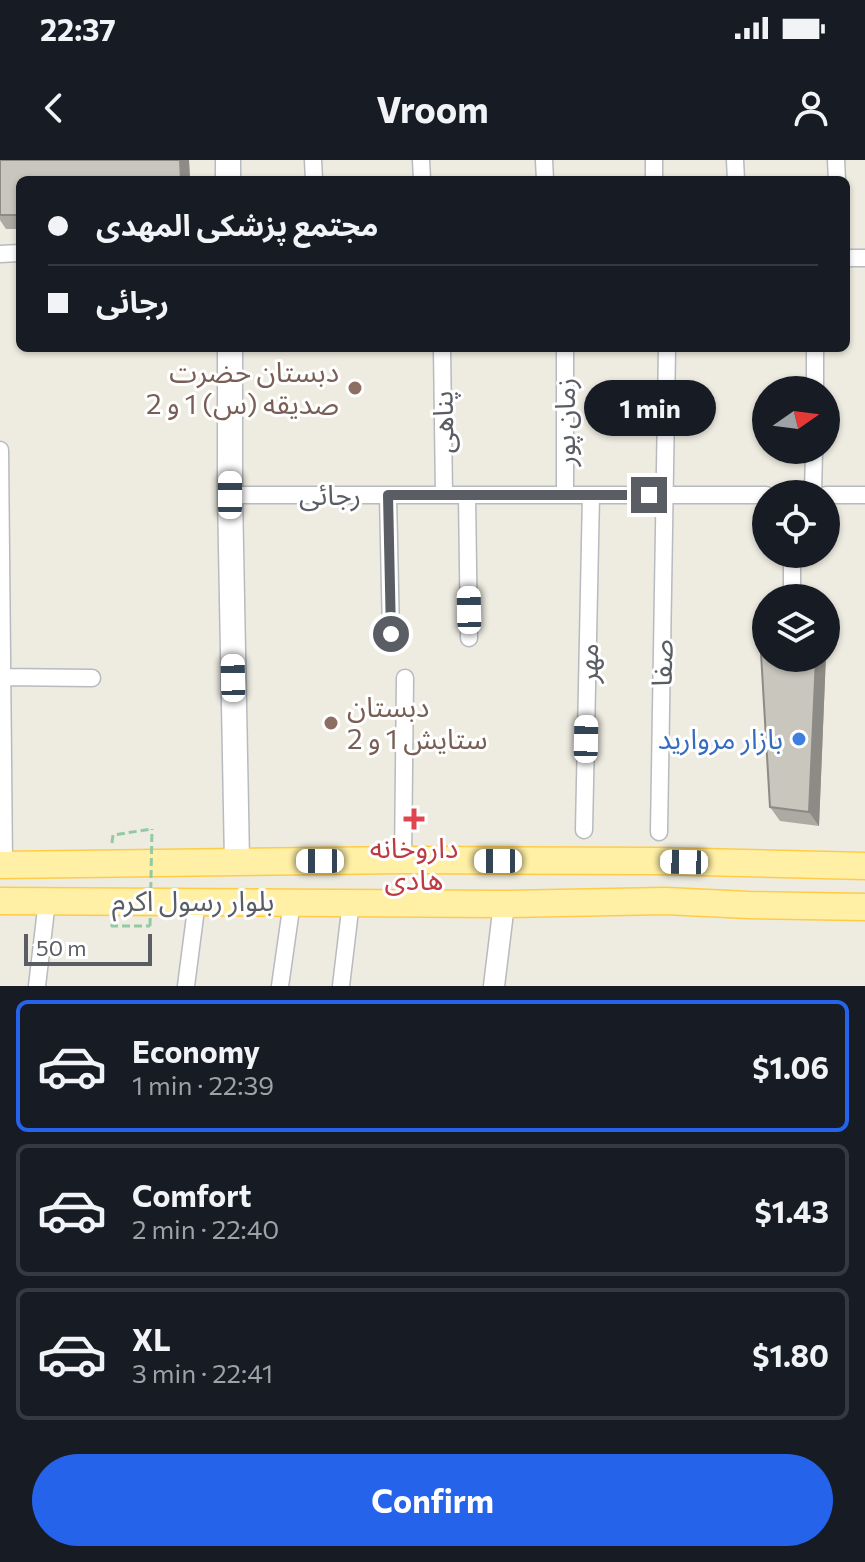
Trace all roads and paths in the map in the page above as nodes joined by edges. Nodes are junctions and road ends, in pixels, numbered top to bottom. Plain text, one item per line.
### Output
1 (230, 352) edge
2 (442, 352) edge
3 (565, 352) edge
4 (667, 352) edge
5 (815, 352) edge
6 (815, 376) edge
7 (0, 450) edge
8 (230, 495) junction
9 (388, 495) junction
10 (444, 495) junction
11 (467, 495) junction
12 (565, 495) junction
13 (591, 495) junction
14 (665, 495) junction
15 (752, 495) edge
16 (840, 495) edge
17 (865, 495) edge
18 (0, 544) edge
19 (1, 623) edge
20 (391, 634) dead end
21 (469, 638) dead end
22 (1, 677) edge
23 (92, 678) dead end
24 (405, 678) dead end
25 (584, 830) dead end
26 (659, 832) dead end
27 (113, 835) dead end
28 (403, 860) junction
29 (237, 861) junction
30 (657, 861) junction
31 (765, 864) junction
32 (2, 865) edge
33 (865, 866) edge
34 (0, 901) edge
35 (47, 901) junction
36 (197, 901) junction
37 (665, 901) junction
38 (292, 902) junction
39 (351, 902) junction
40 (504, 904) junction
41 (749, 905) junction
42 (865, 907) edge
43 (112, 926) dead end
44 (37, 986) edge
45 (186, 986) edge
46 (280, 986) edge
47 (341, 986) edge
48 (494, 986) edge

1 - 8 main road
2 - 10 street, پناهی
3 - 12 street, زمان پور
4 - 14 street, صفا
5 - 6 street
7 - 18 street
8 - 9 street, رجائی
8 - 29 main road
9 - 10 street, رجائی
9 - 20 street
10 - 11 street, رجائی
11 - 12 street, رجائی
11 - 21 street
12 - 13 street, رجائی
13 - 14 street, رجائی
13 - 25 street, مهر
14 - 15 street, رجائی
14 - 26 street, صفا
16 - 17 street
18 - 19 street
19 - 22 street
22 - 23 street
22 - 32 street
24 - 28 street
27 - 43 path, bridge
28 - 29 main road, بلوار رسول اکرم
28 - 30 main road, بلوار رسول اکرم
29 - 32 main road, بلوار رسول اکرم
30 - 31 main road, بلوار رسول اکرم
30 - 37 main road
31 - 33 main road, بلوار رسول اکرم
31 - 41 main road
34 - 35 main road, بلوار رسول اکرم
35 - 36 main road, بلوار رسول اکرم
35 - 44 street
36 - 38 main road, بلوار رسول اکرم
36 - 45 street
37 - 40 main road, بلوار رسول اکرم
37 - 41 main road, بلوار رسول اکرم
38 - 39 main road, بلوار رسول اکرم
38 - 46 street
39 - 40 main road, بلوار رسول اکرم
39 - 47 street
40 - 48 street
41 - 42 main road, بلوار رسول اکرم

